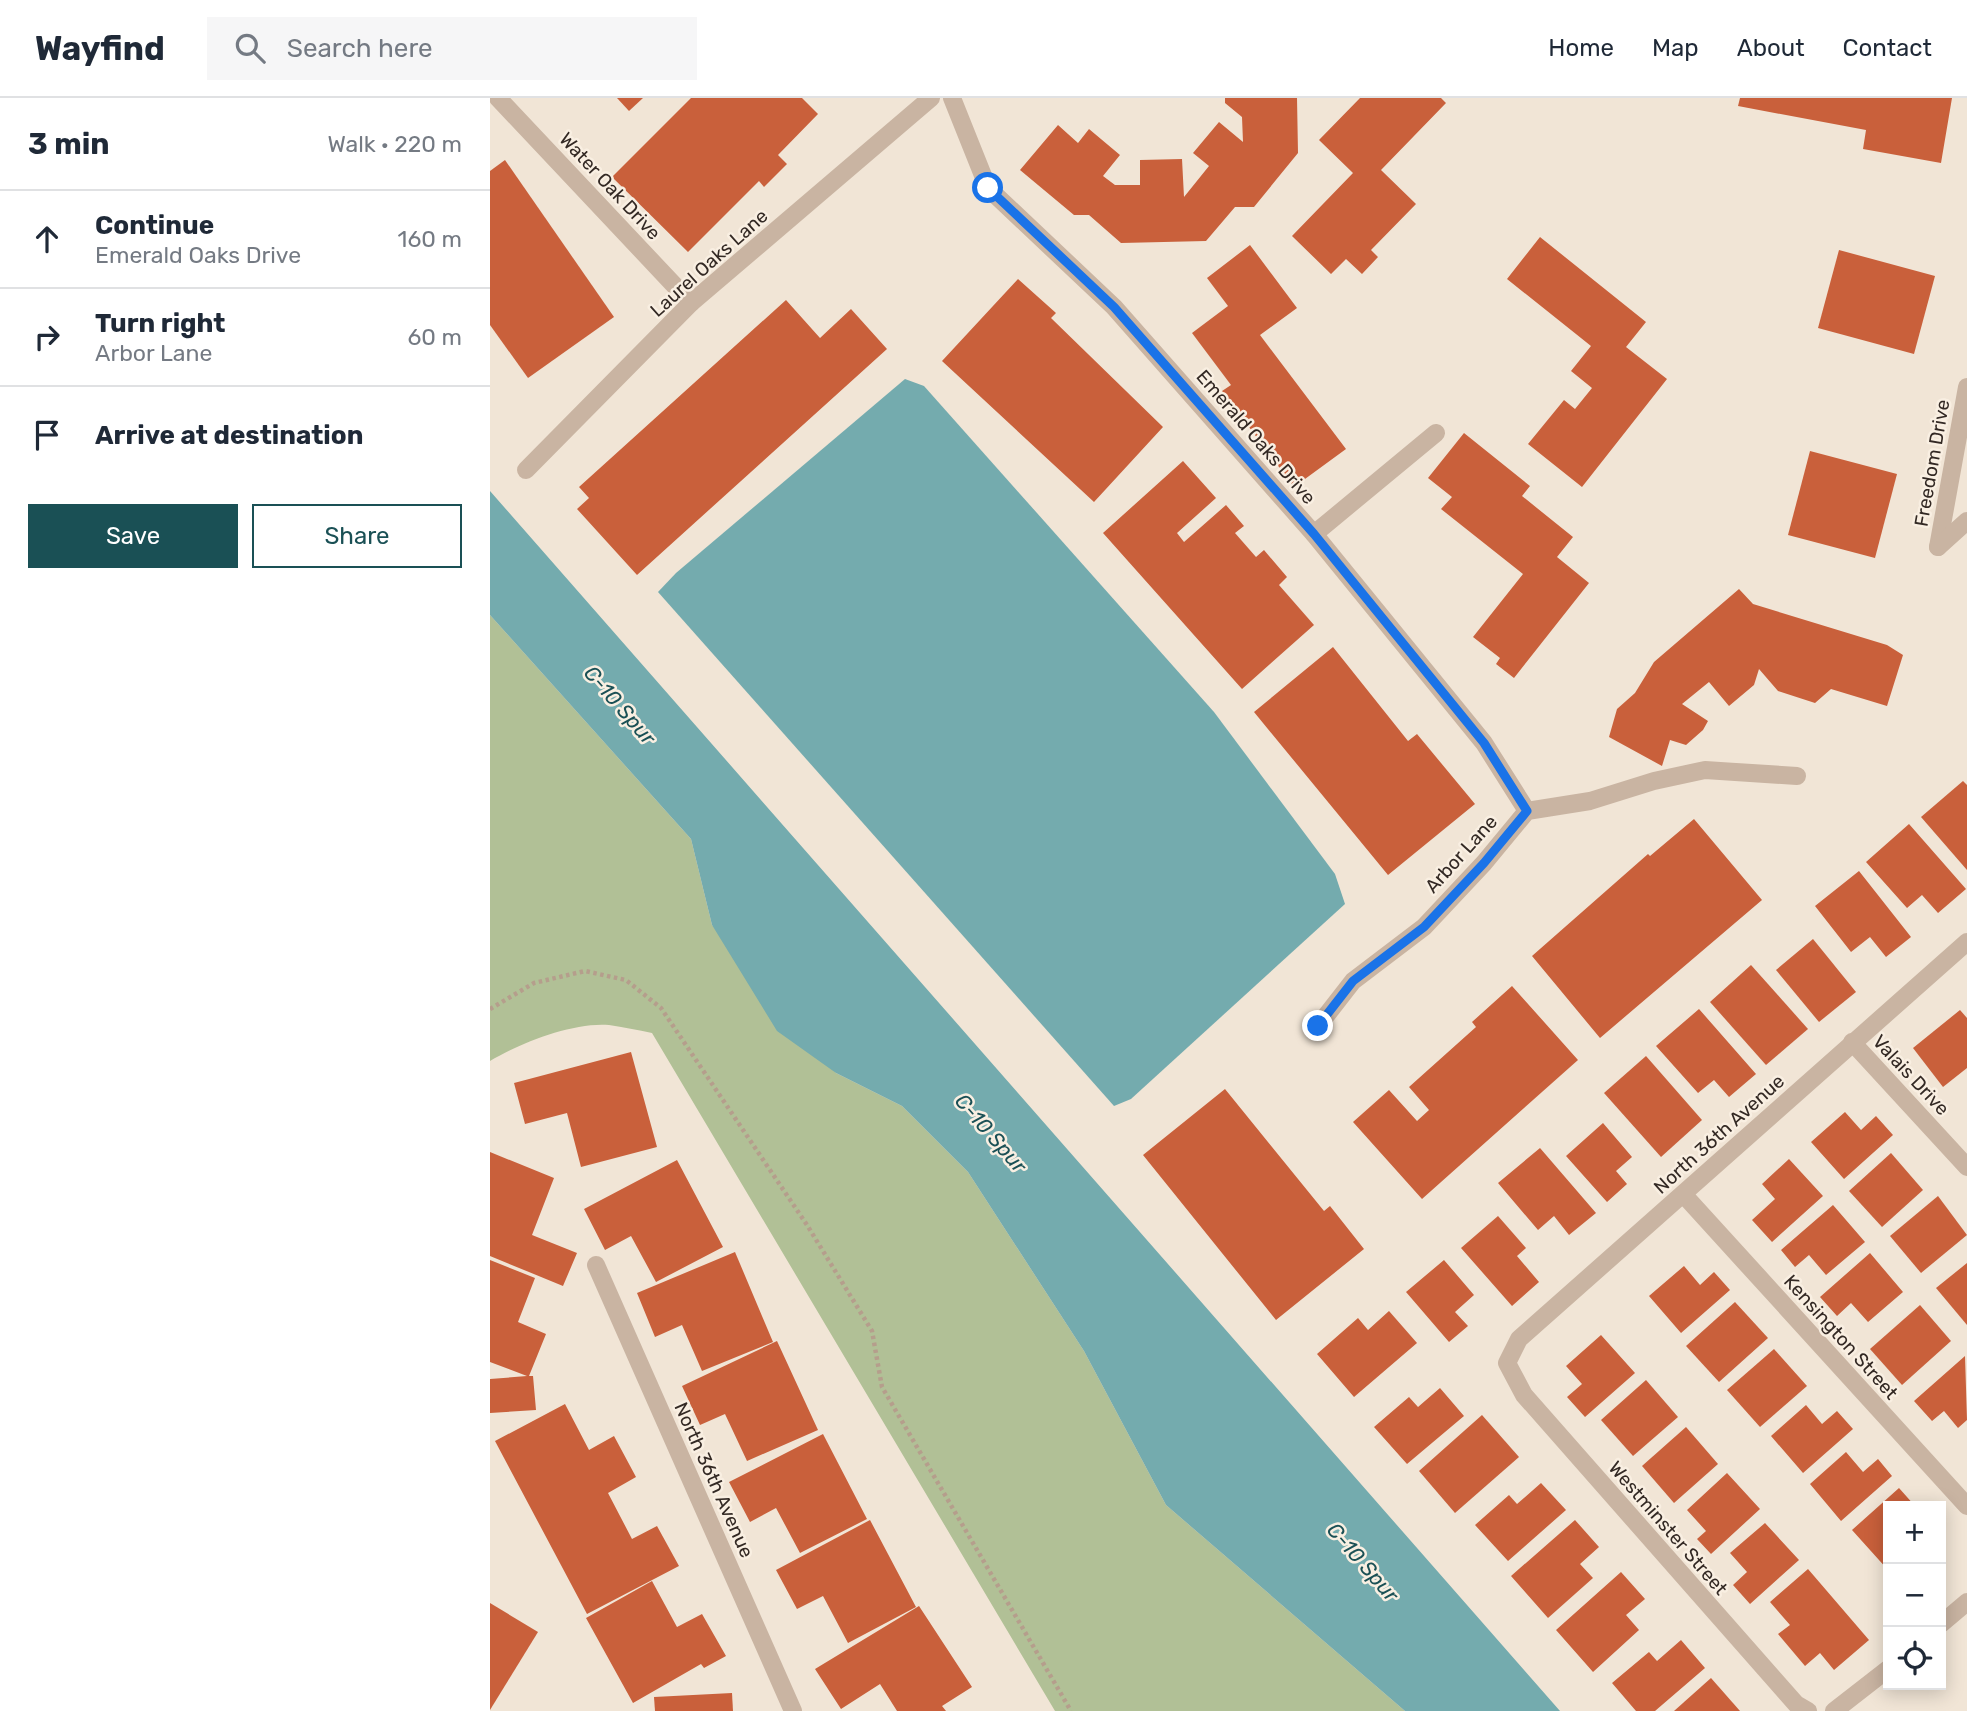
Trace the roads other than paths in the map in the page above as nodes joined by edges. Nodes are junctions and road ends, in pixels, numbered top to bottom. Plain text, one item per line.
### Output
1 (498, 98) edge
2 (931, 98) edge
3 (952, 98) edge
4 (691, 303) junction
5 (1967, 387) edge
6 (1436, 433) dead end
7 (526, 470) dead end
8 (1967, 521) edge
9 (1314, 534) junction
10 (1797, 776) dead end
11 (1527, 811) junction
12 (1967, 943) edge
13 (1318, 1026) dead end
14 (1852, 1042) junction
15 (1967, 1167) edge
16 (1684, 1195) junction
17 (596, 1265) dead end
18 (1507, 1363) joint
19 (1967, 1506) edge
20 (1967, 1602) edge
21 (1946, 1621) edge
22 (1883, 1672) edge
23 (793, 1711) edge
24 (1808, 1711) edge
25 (1834, 1711) edge

1 - 4 street, Water Oak Drive
2 - 4 street, Laurel Oaks Lane
3 - 9 street, Emerald Oaks Drive
4 - 7 street, Laurel Oaks Lane
5 - 8 street, Freedom Drive
6 - 9 street
9 - 11 street, Emerald Oaks Drive
10 - 11 street
11 - 13 street, Arbor Lane
12 - 14 street, North 36th Avenue
14 - 15 street, Valais Drive
14 - 16 street, North 36th Avenue
16 - 18 street, North 36th Avenue
16 - 19 street, Kensington Street
17 - 23 street, North 36th Avenue
18 - 24 street, Westminster Street
20 - 21 street
22 - 25 street

